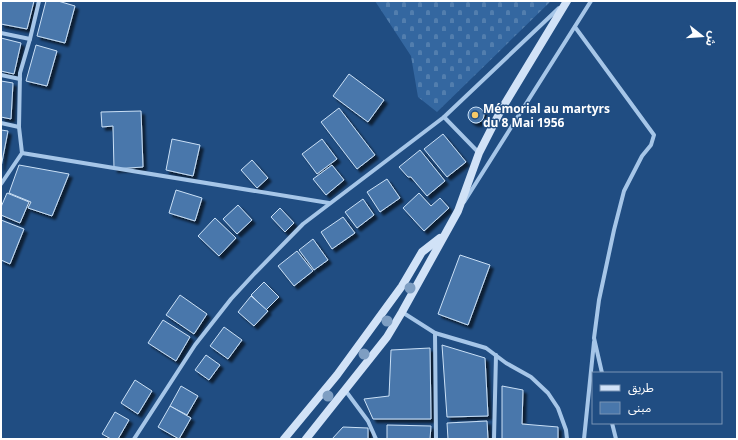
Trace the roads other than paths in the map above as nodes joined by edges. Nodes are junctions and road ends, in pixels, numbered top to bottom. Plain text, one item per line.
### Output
1 (39, 1) edge
2 (567, 1) edge
3 (591, 1) edge
4 (575, 27) junction
5 (1, 33) edge
6 (30, 39) junction
7 (1, 75) edge
8 (20, 79) junction
9 (444, 117) junction
10 (1, 123) edge
11 (19, 127) junction
12 (22, 153) junction
13 (479, 153) junction
14 (1, 184) edge
15 (329, 203) junction
16 (458, 211) junction
17 (444, 235) junction
18 (402, 312) junction
19 (435, 333) junction
20 (594, 338) junction
21 (496, 355) junction
22 (602, 372) edge
23 (345, 390) junction
24 (612, 424) edge
25 (134, 439) edge
26 (284, 439) edge
27 (306, 439) edge
28 (376, 439) edge
29 (436, 439) edge
30 (494, 439) edge
31 (567, 439) edge
32 (584, 439) edge
33 (616, 439) edge

1 - 6 street
2 - 9 street
2 - 13 main road
3 - 4 street
4 - 16 street
4 - 20 street
5 - 6 street
6 - 8 street
7 - 8 street
8 - 11 street
9 - 13 street
9 - 15 street
10 - 11 street
11 - 12 street
12 - 14 street
12 - 15 street
13 - 16 main road
15 - 25 street
16 - 17 main road
17 - 18 main road
17 - 26 main road
18 - 19 street
18 - 23 main road
19 - 21 street
19 - 29 street
20 - 22 street
20 - 32 street
21 - 30 street
21 - 31 street
23 - 27 main road
23 - 28 street
24 - 33 street

